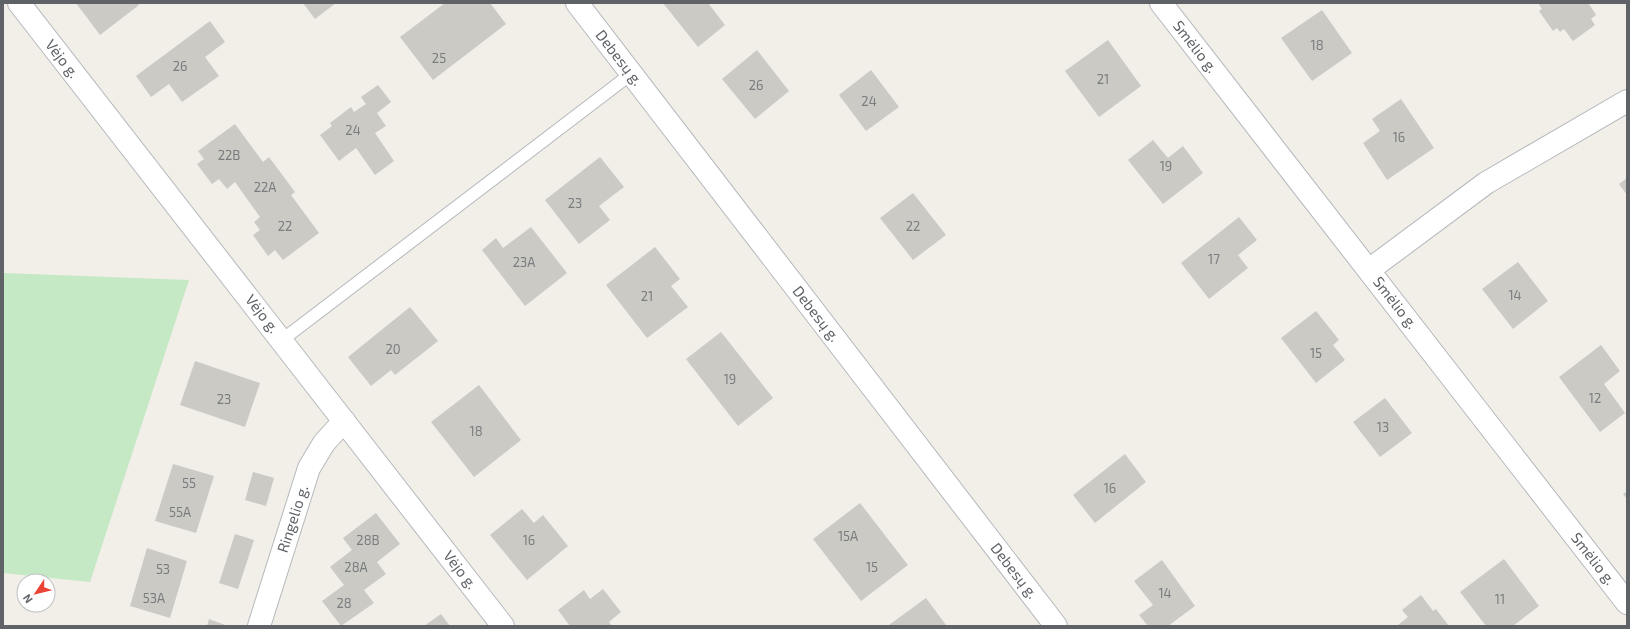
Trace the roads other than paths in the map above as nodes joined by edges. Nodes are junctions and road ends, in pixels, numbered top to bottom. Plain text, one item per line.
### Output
1 (19, 3) edge
2 (577, 3) edge
3 (1161, 3) edge
4 (632, 74) junction
5 (1627, 101) edge
6 (1369, 270) junction
7 (282, 340) junction
8 (344, 421) junction
9 (1627, 604) edge
10 (259, 626) edge
11 (504, 626) edge
12 (1056, 626) edge

1 - 7 street, Vėjo g.
2 - 4 street, Debesų g.
3 - 6 street, Smėlio g.
4 - 7 lane
4 - 12 street, Debesų g.
5 - 6 street
6 - 9 street, Smėlio g.
7 - 8 street, Vėjo g.
8 - 10 street, Ringelio g.
8 - 11 street, Vėjo g.

